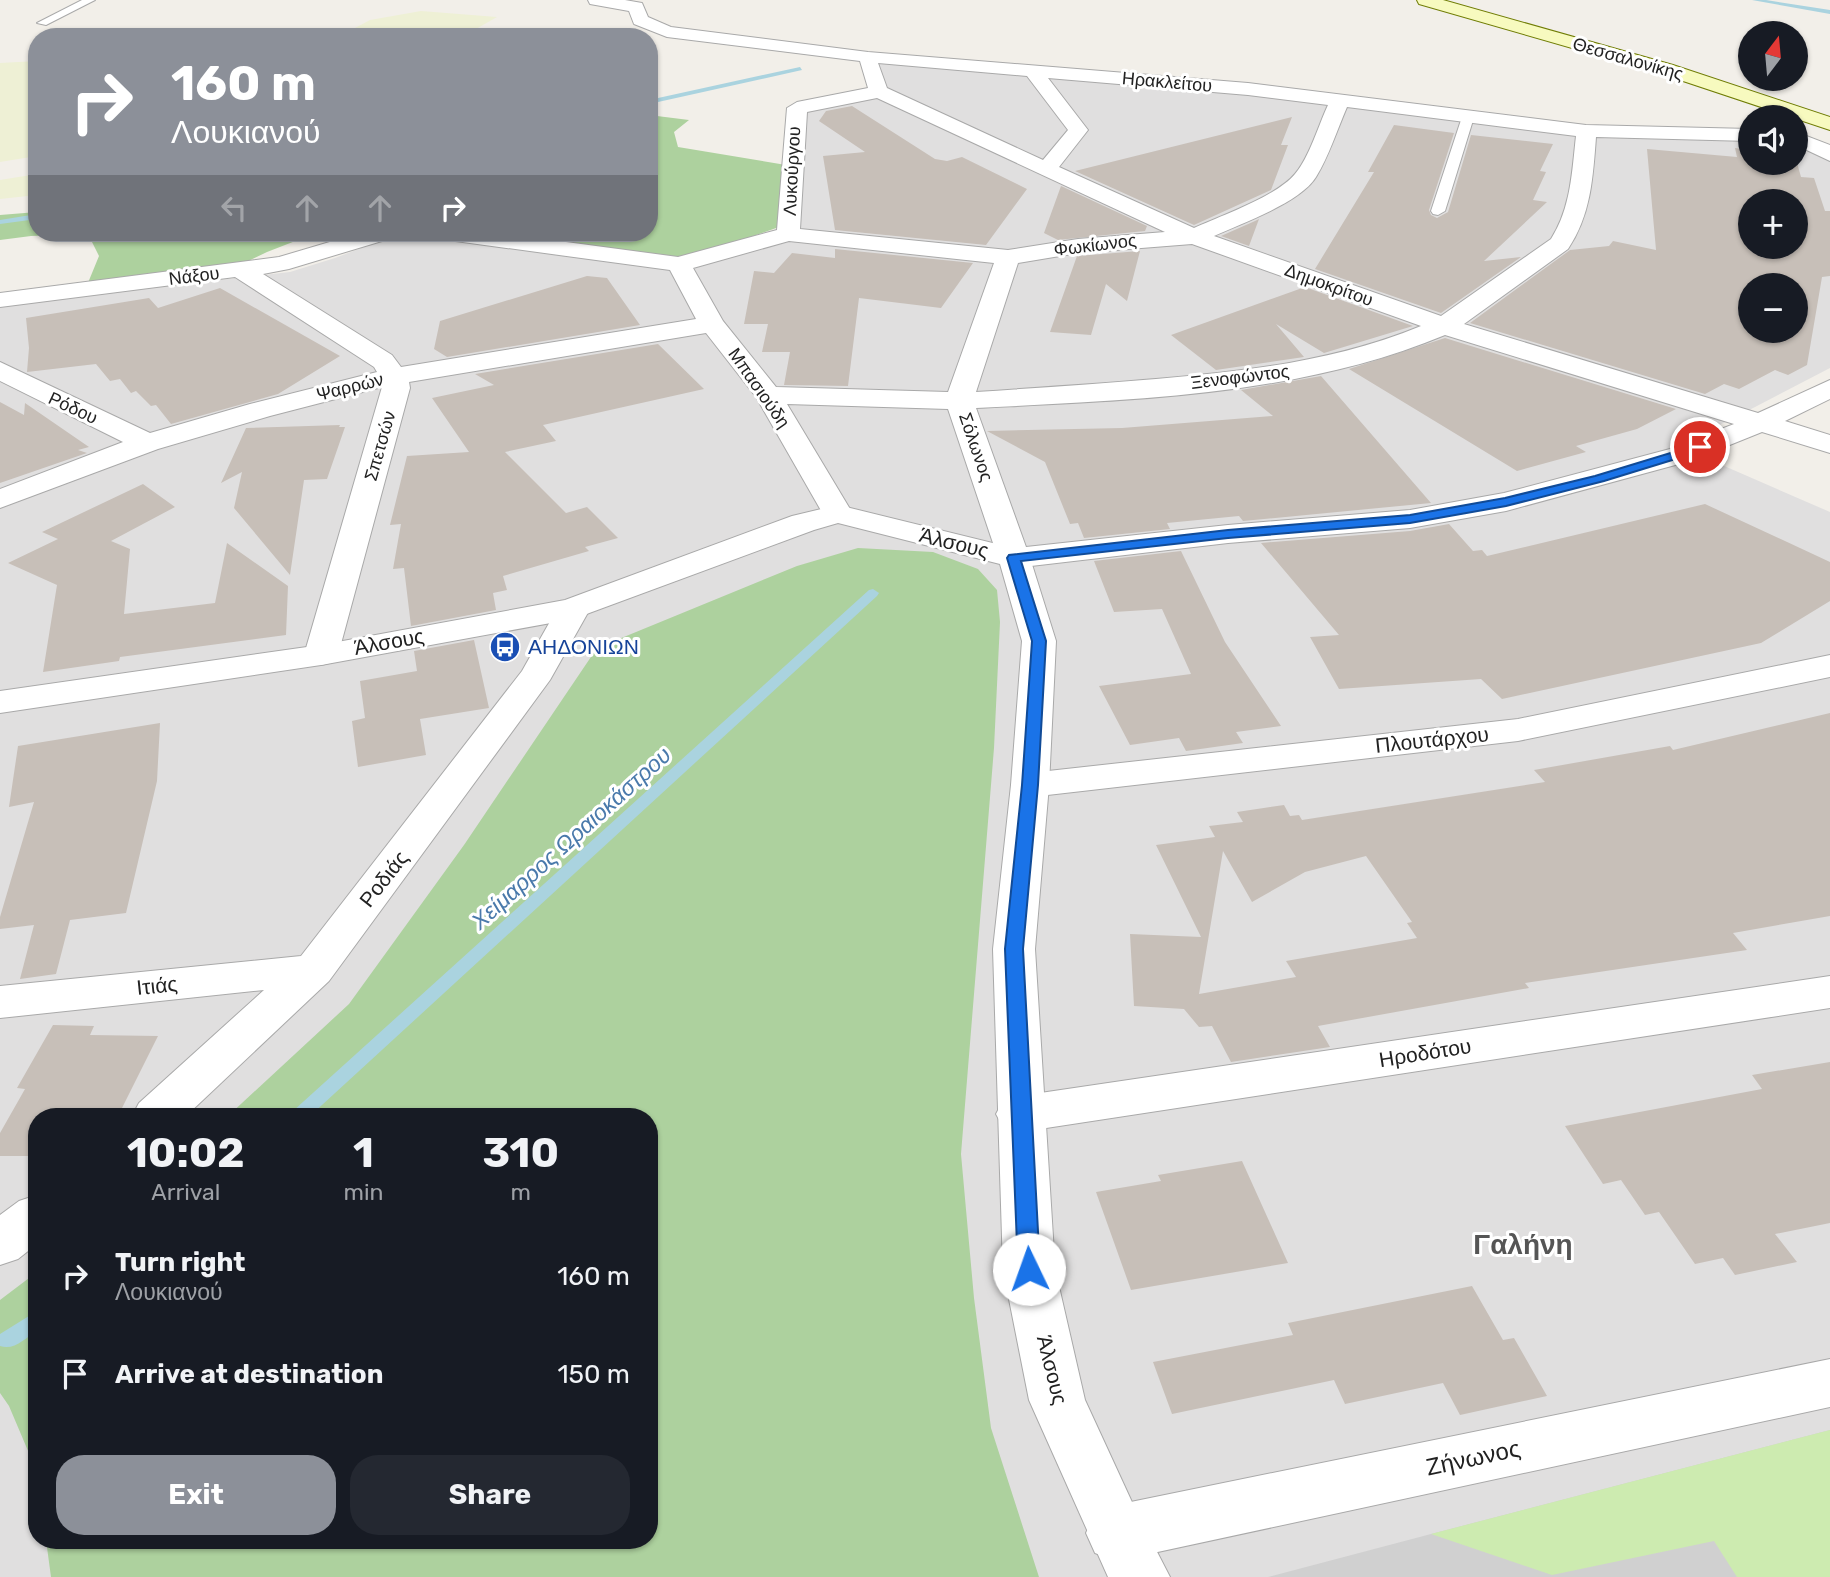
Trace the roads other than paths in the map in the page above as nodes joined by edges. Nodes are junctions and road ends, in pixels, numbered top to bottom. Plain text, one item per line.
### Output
1 (90, 0) edge
2 (596, 0) edge
3 (1425, 0) edge
4 (1459, 0) edge
5 (42, 23) dead end
6 (868, 57) junction
7 (1032, 70) junction
8 (879, 92) junction
9 (1339, 102) junction
10 (1830, 112) edge
11 (1468, 117) junction
12 (1830, 124) edge
13 (1586, 131) junction
14 (1738, 135) edge
15 (1808, 143) edge
16 (1830, 155) edge
17 (1047, 168) junction
18 (1438, 211) dead end
19 (788, 234) junction
20 (1194, 237) junction
21 (356, 242) edge
22 (515, 242) edge
23 (1008, 257) junction
24 (679, 264) junction
25 (242, 271) junction
26 (0, 300) edge
27 (712, 324) junction
28 (1444, 326) junction
29 (0, 370) edge
30 (394, 376) junction
31 (1830, 388) edge
32 (768, 395) junction
33 (959, 401) junction
34 (1760, 423) junction
35 (148, 443) junction
36 (1830, 444) edge
37 (0, 499) edge
38 (838, 514) junction
39 (1014, 558) junction
40 (573, 609) junction
41 (321, 655) junction
42 (1830, 666) edge
43 (0, 702) edge
44 (1030, 785) junction
45 (314, 970) junction
46 (1830, 992) edge
47 (0, 1002) edge
48 (165, 1108) edge
49 (1020, 1114) junction
50 (28, 1222) edge
51 (0, 1244) edge
52 (1830, 1383) edge
53 (1128, 1555) edge

1 - 5 lane
2 - 6 street, Ηρακλείτου
3 - 12 main road, Θεσσαλονίκης
4 - 10 main road, Θεσσαλονίκης
6 - 7 street, Ηρακλείτου
6 - 8 street
7 - 9 street, Ηρακλείτου
7 - 17 street
8 - 17 street, Δημοκρίτου
8 - 19 street, Λυκούργου
9 - 11 street, Ηρακλείτου
9 - 20 street, Φωκίωνος
11 - 13 street, Ηρακλείτου
11 - 18 lane
13 - 14 street, Ηρακλείτου
13 - 28 street, Ξενοφώντος
15 - 16 street
17 - 20 street, Δημοκρίτου
19 - 23 street, Φωκίωνος
19 - 24 street
20 - 23 street, Φωκίωνος
20 - 28 street, Δημοκρίτου
21 - 25 street, Νάξου
22 - 24 street
23 - 33 street, Σόλωνος
24 - 27 street, Μπασιούδη
25 - 26 street, Νάξου
25 - 30 street
27 - 30 street, Ψαρρών
27 - 32 street, Μπασιούδη
28 - 33 street, Ξενοφώντος
28 - 34 street, Δημοκρίτου
29 - 35 street, Ρόδου
30 - 35 street, Ψαρρών
30 - 41 street, Σπετσών
31 - 34 street
32 - 33 street, Ξενοφώντος
32 - 38 street, Μπασιούδη
33 - 39 street, Σόλωνος
34 - 36 street, Δημοκρίτου
34 - 39 street
35 - 37 street, Ψαρρών
38 - 39 street, Άλσους
38 - 40 street, Άλσους
39 - 44 street, Άλσους
40 - 41 street, Άλσους
40 - 45 street, Ροδιάς
41 - 43 street, Άλσους
42 - 44 street, Πλουτάρχου
44 - 49 street, Άλσους
45 - 47 street, Ιτιάς
45 - 48 street, Ροδιάς
46 - 49 street, Ηροδότου
49 - 53 street, Άλσους
50 - 51 street
52 - 53 street, Ζήνωνος

